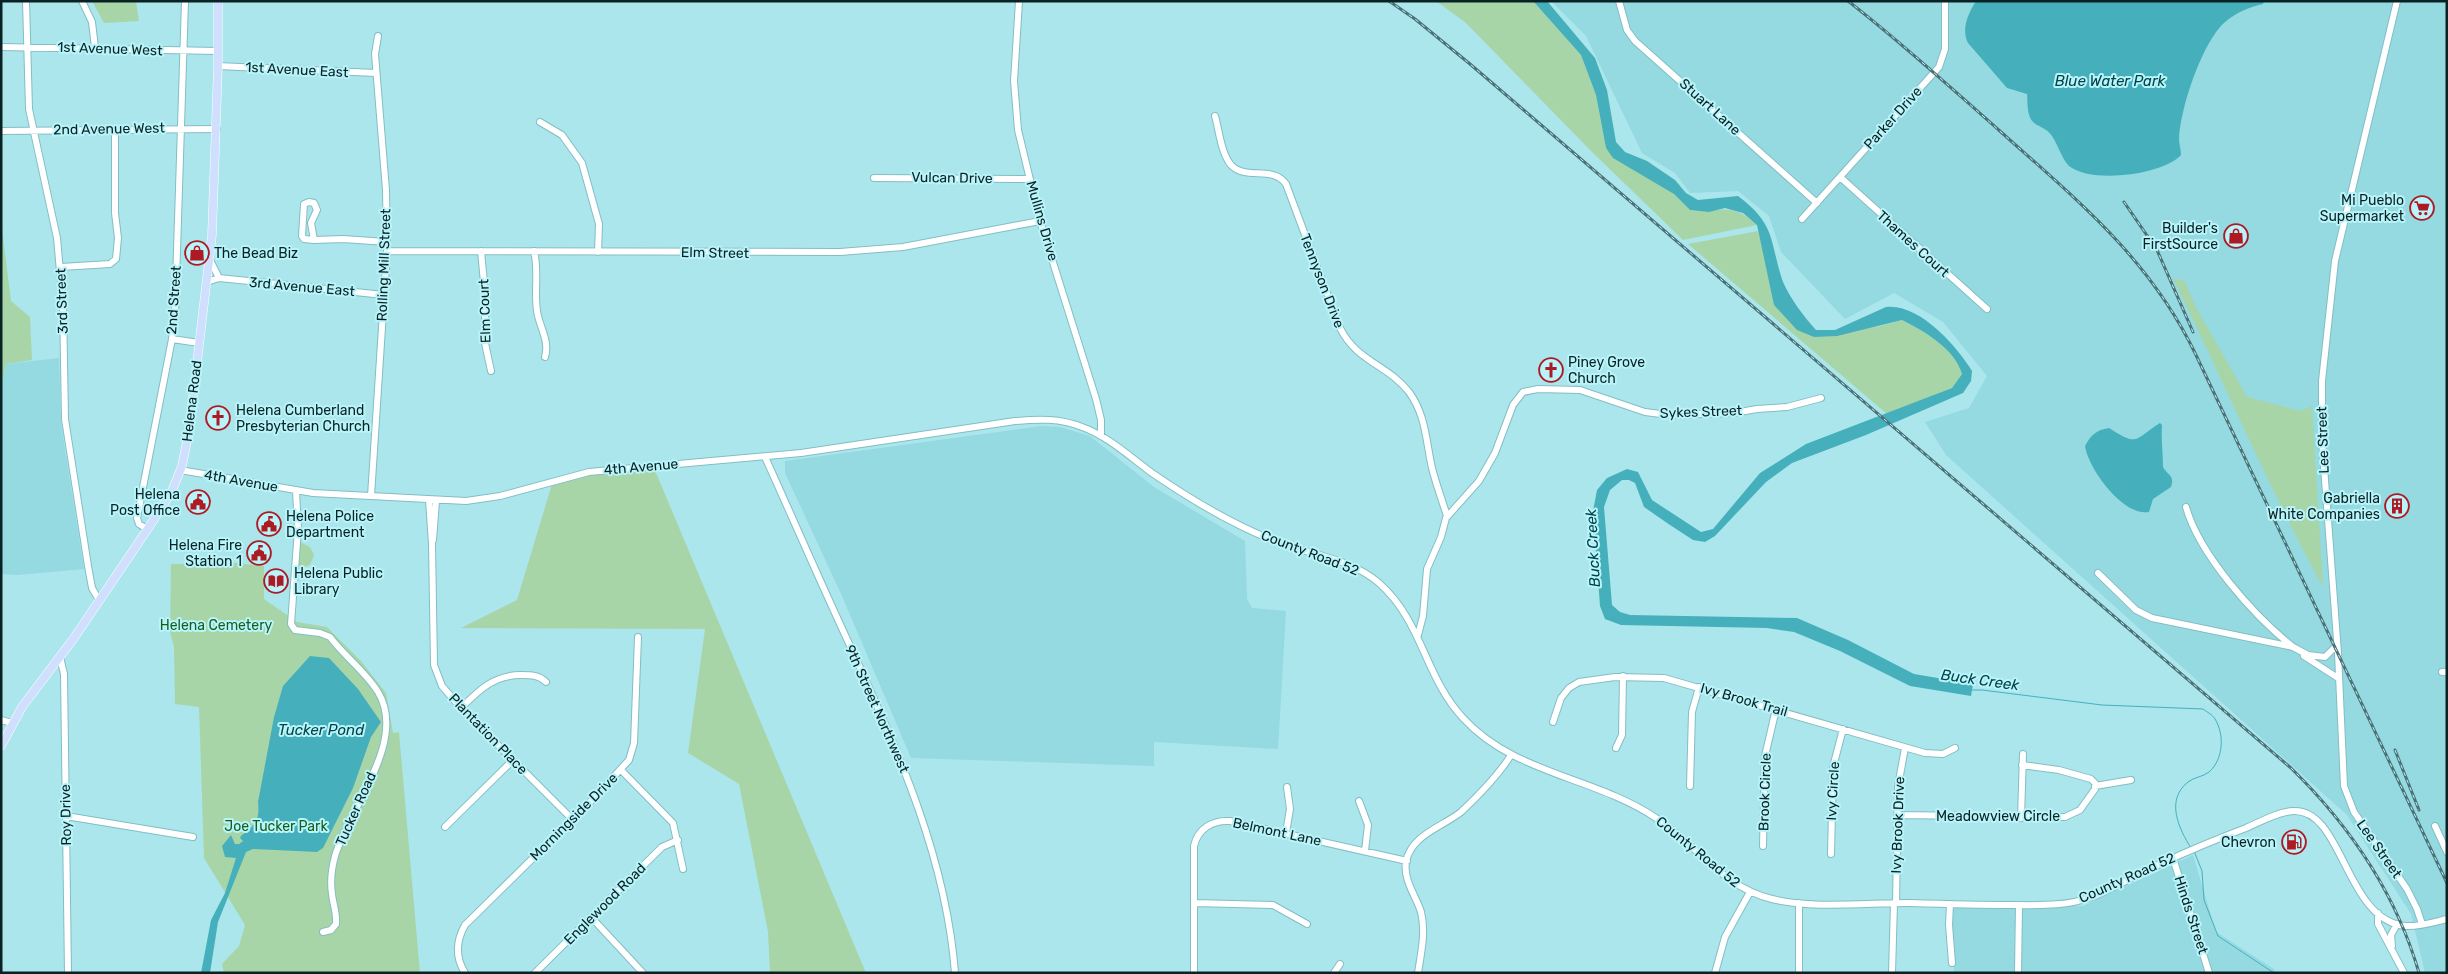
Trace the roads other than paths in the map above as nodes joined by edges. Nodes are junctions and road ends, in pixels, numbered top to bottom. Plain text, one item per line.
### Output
1 (26, 1) edge
2 (82, 1) edge
3 (185, 1) edge
4 (218, 1) edge
5 (1020, 1) edge
6 (1619, 1) edge
7 (1945, 1) edge
8 (2397, 1) edge
9 (378, 36) dead end
10 (1, 47) edge
11 (27, 47) junction
12 (95, 48) junction
13 (184, 50) junction
14 (218, 52) junction
15 (218, 66) junction
16 (376, 73) junction
17 (1215, 116) dead end
18 (540, 122) dead end
19 (182, 128) junction
20 (216, 128) junction
21 (115, 129) junction
22 (33, 130) junction
23 (1, 131) edge
24 (1840, 177) junction
25 (874, 178) dead end
26 (1029, 179) junction
27 (1817, 203) junction
28 (1802, 219) dead end
29 (1040, 221) junction
30 (314, 240) junction
31 (387, 242) junction
32 (387, 251) junction
33 (481, 251) junction
34 (534, 251) junction
35 (598, 252) junction
36 (210, 260) junction
37 (61, 267) junction
38 (219, 278) junction
39 (208, 282) junction
40 (384, 295) junction
41 (1987, 309) dead end
42 (172, 339) junction
43 (199, 344) junction
44 (545, 357) dead end
45 (491, 371) dead end
46 (1821, 398) dead end
47 (1101, 436) junction
48 (765, 456) junction
49 (180, 470) junction
50 (296, 491) junction
51 (371, 496) junction
52 (433, 500) junction
53 (2186, 506) dead end
54 (1447, 516) junction
55 (147, 529) junction
56 (2098, 573) dead end
57 (99, 600) junction
58 (1418, 635) junction
59 (638, 637) dead end
60 (2336, 645) junction
61 (2293, 647) junction
62 (60, 657) junction
63 (1623, 676) junction
64 (2338, 678) junction
65 (546, 682) dead end
66 (1699, 687) junction
67 (461, 708) junction
68 (1776, 709) junction
69 (1, 720) edge
70 (1553, 722) dead end
71 (12, 723) junction
72 (1843, 729) junction
73 (1, 746) edge
74 (1616, 748) dead end
75 (1905, 748) junction
76 (1955, 748) dead end
77 (2023, 754) dead end
78 (1511, 755) junction
79 (513, 760) junction
80 (2022, 765) junction
81 (622, 770) junction
82 (2131, 780) dead end
83 (1690, 786) dead end
84 (2095, 786) junction
85 (1287, 788) dead end
86 (1359, 801) dead end
87 (1898, 815) junction
88 (66, 816) junction
89 (2021, 818) junction
90 (572, 820) junction
91 (2435, 826) dead end
92 (445, 828) dead end
93 (1286, 833) junction
94 (193, 837) dead end
95 (678, 840) junction
96 (1763, 846) dead end
97 (1365, 851) junction
98 (2447, 852) edge
99 (1831, 854) dead end
100 (2173, 858) junction
101 (1407, 861) junction
102 (683, 869) dead end
103 (1750, 892) junction
104 (1799, 902) junction
105 (1194, 903) junction
106 (1895, 903) junction
107 (1950, 904) junction
108 (2019, 905) junction
109 (2378, 913) junction
110 (591, 917) junction
111 (2447, 918) edge
112 (1307, 924) dead end
113 (2397, 924) junction
114 (2422, 924) junction
115 (323, 932) dead end
116 (2392, 948) junction
117 (1952, 963) dead end
118 (1340, 964) dead end
119 (68, 973) edge
120 (465, 973) edge
121 (535, 973) edge
122 (643, 973) edge
123 (955, 973) edge
124 (1194, 973) edge
125 (1334, 973) edge
126 (1418, 973) edge
127 (1715, 973) edge
128 (1799, 973) edge
129 (1892, 973) edge
130 (2018, 973) edge
131 (2209, 973) edge
132 (2404, 973) edge

1 - 11 street, 3rd Street
2 - 12 street
3 - 13 street, 2nd Street
4 - 14 main road, Helena Road
5 - 26 street, Mullins Drive
6 - 27 street, Stuart Lane
7 - 24 street, Parker Drive
8 - 60 street, Lee Street
9 - 16 street, Rolling Mill Street
10 - 11 street, 1st Avenue West
11 - 12 street, 1st Avenue West
11 - 22 street, 3rd Street
12 - 13 street, 1st Avenue West
13 - 14 street, 1st Avenue West
13 - 19 street, 2nd Street
14 - 15 main road, Helena Road
15 - 16 street, 1st Avenue East
15 - 20 main road, Helena Road
16 - 31 street, Rolling Mill Street
17 - 54 street, Tennyson Drive
18 - 35 street
19 - 20 street, 2nd Avenue West
19 - 21 street, 2nd Avenue West
19 - 42 street, 2nd Street
20 - 36 main road, Helena Road
21 - 22 street, 2nd Avenue West
21 - 37 street
22 - 23 street, 2nd Avenue West
22 - 37 street, 3rd Street
24 - 27 street, Parker Drive
24 - 41 street, Thames Court
25 - 26 street, Vulcan Drive
26 - 29 street, Mullins Drive
27 - 28 street, Parker Drive
29 - 35 street, Elm Street
29 - 47 street, Mullins Drive
30 - 30 street
30 - 31 street
31 - 32 street, Rolling Mill Street
32 - 33 street, Elm Street
32 - 40 street, Rolling Mill Street
33 - 34 street, Elm Street
33 - 45 street, Elm Court
34 - 35 street, Elm Street
34 - 44 street
36 - 38 street
36 - 39 main road, Helena Road
37 - 57 street, 3rd Street
38 - 39 street, 3rd Avenue East
38 - 40 street, 3rd Avenue East
39 - 43 main road, Helena Road
40 - 51 street, Rolling Mill Street
42 - 43 street
42 - 55 street, 2nd Street
43 - 49 main road, Helena Road
46 - 54 street, Sykes Street
47 - 48 street, 4th Avenue
47 - 58 street, County Road 52
48 - 52 street, 4th Avenue
48 - 123 street, 9th Street Northwest
49 - 50 street, 4th Avenue
49 - 55 main road, Helena Road
50 - 51 street, 4th Avenue
50 - 115 street, Tucker Road
51 - 52 street, 4th Avenue
52 - 67 street, Plantation Place
53 - 61 street
54 - 58 street
55 - 57 main road, Helena Road
56 - 61 street
57 - 62 main road, Helena Road
58 - 78 street, County Road 52
59 - 81 street, Morningside Drive
60 - 61 street
60 - 64 street, Lee Street
61 - 64 street
62 - 71 main road, Helena Road
62 - 88 street, Roy Drive
63 - 66 street, Ivy Brook Trail
63 - 70 street, Ivy Brook Trail
63 - 74 street
64 - 114 street, Lee Street
65 - 67 street
66 - 68 street, Ivy Brook Trail
66 - 83 street
67 - 79 street, Plantation Place
68 - 72 street, Ivy Brook Trail
68 - 96 street, Brook Circle
69 - 71 street
71 - 73 main road, Helena Road
72 - 75 street, Ivy Brook Trail
72 - 99 street, Ivy Circle
75 - 76 street, Ivy Brook Trail
75 - 87 street, Ivy Brook Drive
77 - 80 street
78 - 101 street
78 - 103 street, County Road 52
79 - 90 street, Plantation Place
79 - 92 street
80 - 84 street
80 - 89 street
81 - 90 street, Morningside Drive
81 - 95 street
82 - 84 street
84 - 89 street, Meadowview Circle
85 - 93 street
86 - 97 street
87 - 89 street, Meadowview Circle
87 - 106 street, Ivy Brook Drive
88 - 94 street
88 - 119 street, Roy Drive
90 - 120 street, Morningside Drive
91 - 98 street
93 - 97 street, Belmont Lane
93 - 105 street, Belmont Lane
95 - 102 street
95 - 110 street, Englewood Road
97 - 101 street, Belmont Lane
100 - 108 street, County Road 52
100 - 109 street, County Road 52
100 - 131 street, Hinds Street
101 - 126 street
103 - 104 street, County Road 52
103 - 127 street
104 - 106 street, County Road 52
104 - 128 street
105 - 112 street
105 - 124 street, Belmont Lane
106 - 107 street, County Road 52
106 - 129 street, Ivy Brook Drive
107 - 108 street, County Road 52
107 - 117 street
108 - 130 street
109 - 113 street, County Road 52
109 - 116 street
110 - 121 street, Englewood Road
110 - 122 street
111 - 114 street, County Road 52
113 - 114 street, County Road 52
113 - 116 street
116 - 132 street
118 - 125 street

